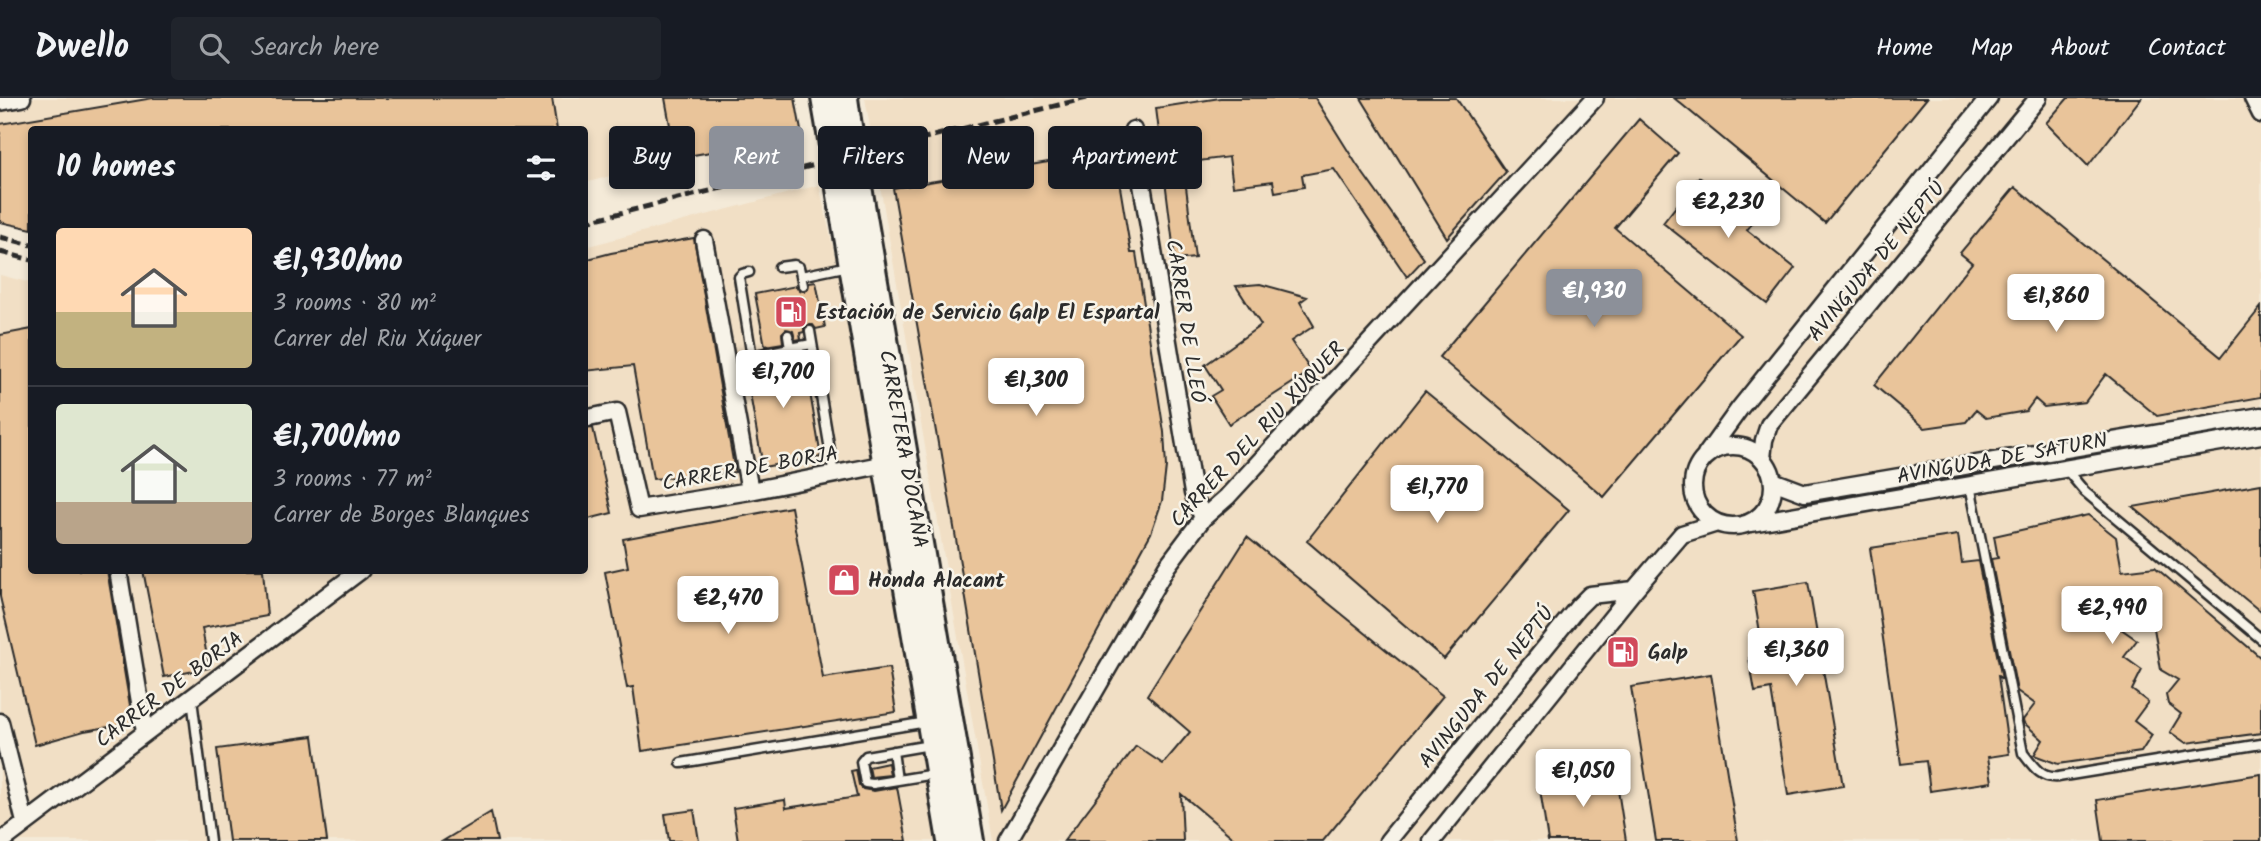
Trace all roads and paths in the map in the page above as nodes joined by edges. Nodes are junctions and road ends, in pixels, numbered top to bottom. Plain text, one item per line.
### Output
1 (22, 98) edge
2 (824, 98) edge
3 (1595, 98) edge
4 (1989, 98) edge
5 (2038, 98) edge
6 (2253, 98) edge
7 (0, 102) edge
8 (2261, 114) edge
9 (841, 115) edge
10 (1143, 189) edge
11 (853, 212) junction
12 (704, 240) dead end
13 (852, 266) junction
14 (779, 267) dead end
15 (749, 272) dead end
16 (810, 331) dead end
17 (788, 335) dead end
18 (813, 344) junction
19 (790, 348) junction
20 (2261, 416) edge
21 (588, 418) edge
22 (2261, 435) edge
23 (903, 442) junction
24 (1706, 455) junction
25 (1762, 458) junction
26 (886, 464) junction
27 (2065, 468) junction
28 (834, 474) junction
29 (1773, 481) junction
30 (1970, 485) junction
31 (750, 491) junction
32 (1203, 518) junction
33 (1717, 523) junction
34 (1751, 523) junction
35 (119, 574) edge
36 (356, 574) edge
37 (1634, 590) junction
38 (2261, 639) edge
39 (192, 699) junction
40 (0, 722) edge
41 (145, 732) junction
42 (931, 733) junction
43 (2261, 744) edge
44 (893, 751) junction
45 (681, 763) dead end
46 (938, 774) junction
47 (897, 780) junction
48 (25, 822) junction
49 (2, 841) edge
50 (211, 841) edge
51 (950, 841) edge
52 (971, 841) edge
53 (1007, 841) edge
54 (1388, 841) edge
55 (1432, 841) edge

1 - 7 street
2 - 9 main road, CARRETERA D'OCAÑA
3 - 32 street, CARRER DEL RIU XÚQUER
4 - 24 street, AVINGUDA DE NEPTÚ
5 - 25 street, AVINGUDA DE NEPTÚ
6 - 8 street
9 - 11 main road, CARRETERA D'OCAÑA, bridge
10 - 32 street, CARRER DE LLEÓ
11 - 13 main road, CARRETERA D'OCAÑA
11 - 23 main road, CARRETERA D'OCAÑA
12 - 31 street
13 - 14 lane
13 - 26 main road, CARRETERA D'OCAÑA
15 - 19 lane
16 - 18 lane
17 - 19 lane
18 - 19 lane
18 - 28 lane
20 - 29 street, AVINGUDA DE SATURN
21 - 31 street, CARRER DE BORJA
22 - 27 street, AVINGUDA DE SATURN
23 - 26 street
23 - 52 main road, CARRETERA D'OCAÑA
24 - 25 street
24 - 33 street
25 - 29 street
26 - 28 street, CARRER DE BORJA
26 - 42 main road, CARRETERA D'OCAÑA
27 - 30 street, AVINGUDA DE SATURN
27 - 38 lane
28 - 31 street, CARRER DE BORJA
29 - 34 street
30 - 34 street, AVINGUDA DE SATURN
30 - 43 lane
32 - 53 street, CARRER DEL RIU XÚQUER
33 - 34 street
33 - 37 street
35 - 41 street
36 - 39 street, CARRER DE BORJA
37 - 54 street, AVINGUDA DE NEPTÚ
37 - 55 street
39 - 41 street, CARRER DE BORJA
39 - 50 lane
40 - 48 street
41 - 48 street, CARRER DE BORJA
42 - 44 lane
42 - 45 lane
42 - 46 main road, CARRETERA D'OCAÑA
44 - 47 lane
44 - 47 lane
46 - 47 lane
46 - 51 main road, CARRETERA D'OCAÑA
48 - 49 street, CARRER DE BORJA

